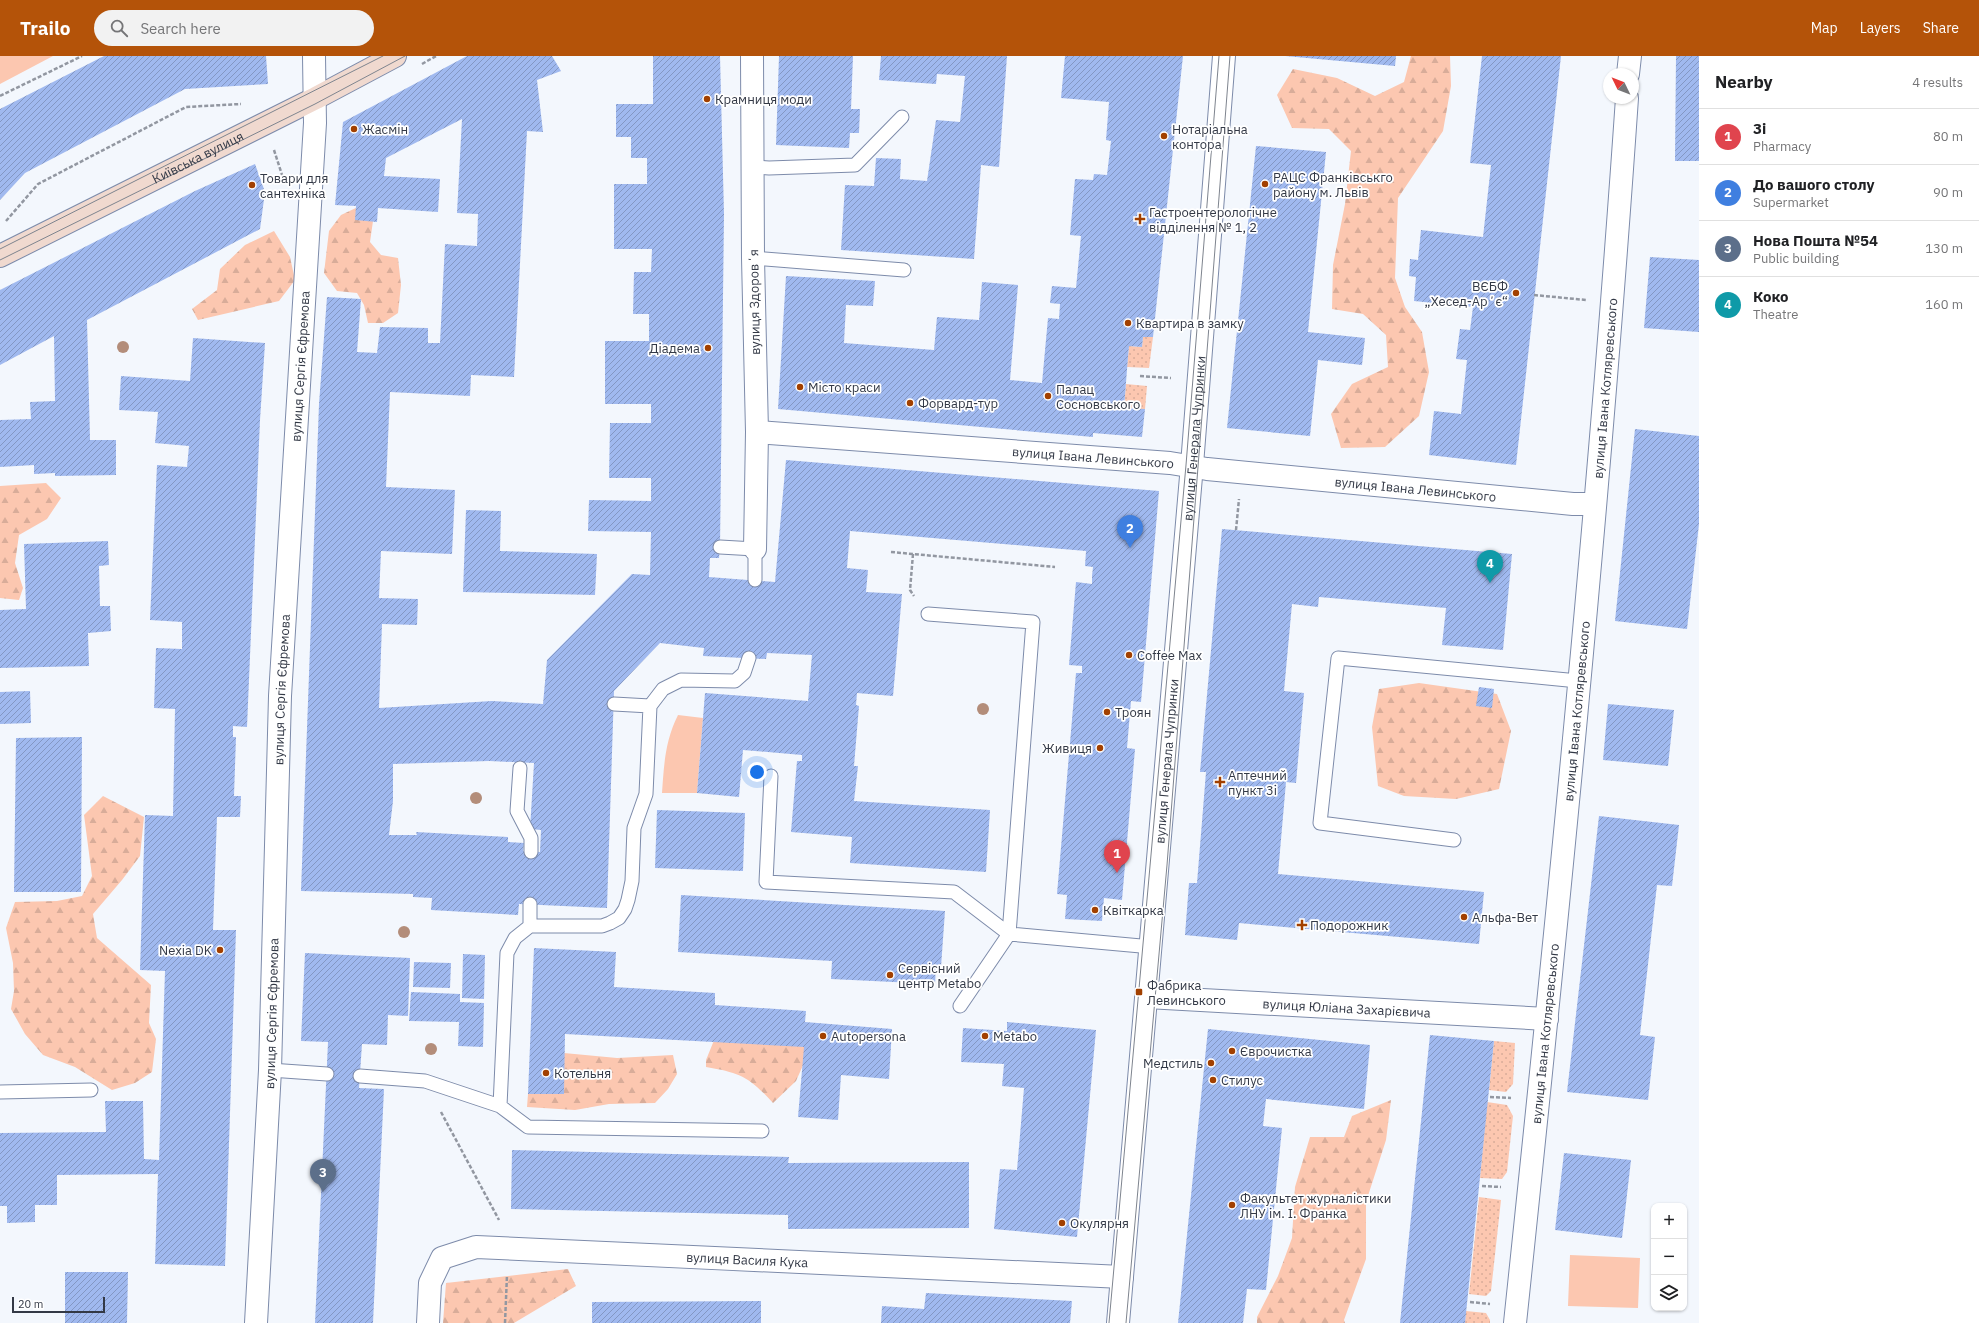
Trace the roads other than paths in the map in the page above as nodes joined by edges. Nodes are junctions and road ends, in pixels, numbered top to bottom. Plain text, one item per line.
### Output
1 (314, 56) edge
2 (395, 56) edge
3 (752, 56) edge
4 (1224, 56) edge
5 (1630, 56) edge
6 (1629, 68) edge
7 (316, 98) junction
8 (1627, 104) edge
9 (902, 117) dead end
10 (752, 167) junction
11 (0, 256) edge
12 (752, 258) junction
13 (904, 270) dead end
14 (758, 432) junction
15 (1192, 465) junction
16 (1595, 504) junction
17 (720, 547) dead end
18 (756, 549) junction
19 (755, 580) dead end
20 (928, 614) dead end
21 (749, 658) dead end
22 (1578, 682) junction
23 (614, 704) dead end
24 (650, 706) junction
25 (520, 768) dead end
26 (771, 776) dead end
27 (1454, 840) dead end
28 (531, 852) dead end
29 (530, 904) dead end
30 (530, 926) junction
31 (1009, 934) junction
32 (1152, 947) junction
33 (1147, 997) junction
34 (960, 1006) dead end
35 (1547, 1019) junction
36 (270, 1070) junction
37 (327, 1074) dead end
38 (360, 1076) dead end
39 (91, 1090) dead end
40 (0, 1092) edge
41 (500, 1106) junction
42 (762, 1131) dead end
43 (1122, 1277) junction
44 (256, 1323) edge
45 (428, 1323) edge
46 (1118, 1323) edge
47 (1516, 1323) edge

1 - 7 street, вулиця Сергія Єфремова
2 - 7 main road, Київська вулиця
3 - 10 street, вулиця Здоровʼя
4 - 15 street, вулиця Генерала Чупринки
5 - 6 street
7 - 11 main road, Київська вулиця
7 - 36 street, вулиця Сергія Єфремова
8 - 16 street, вулиця Івана Котляревського
9 - 10 lane
10 - 12 street, вулиця Здоровʼя
12 - 13 lane
12 - 14 street, вулиця Здоровʼя
14 - 15 street, вулиця Івана Левинського
14 - 18 street, вулиця Здоровʼя
15 - 16 street, вулиця Івана Левинського
15 - 32 street, вулиця Генерала Чупринки
16 - 22 street, вулиця Івана Котляревського
17 - 18 lane
18 - 19 lane
20 - 31 lane
21 - 24 lane
22 - 27 lane
22 - 35 street, вулиця Івана Котляревського
23 - 24 lane
24 - 30 lane
25 - 28 lane
26 - 31 lane
29 - 30 lane
30 - 41 lane
31 - 32 lane
31 - 34 lane
32 - 33 street, вулиця Генерала Чупринки
33 - 35 street, вулиця Юліана Захарієвича
33 - 43 street, вулиця Генерала Чупринки
35 - 47 street, вулиця Івана Котляревського
36 - 37 lane
36 - 44 street, вулиця Сергія Єфремова
38 - 41 lane
39 - 40 lane
41 - 42 lane
43 - 45 street, вулиця Василя Кука
43 - 46 street, вулиця Генерала Чупринки

